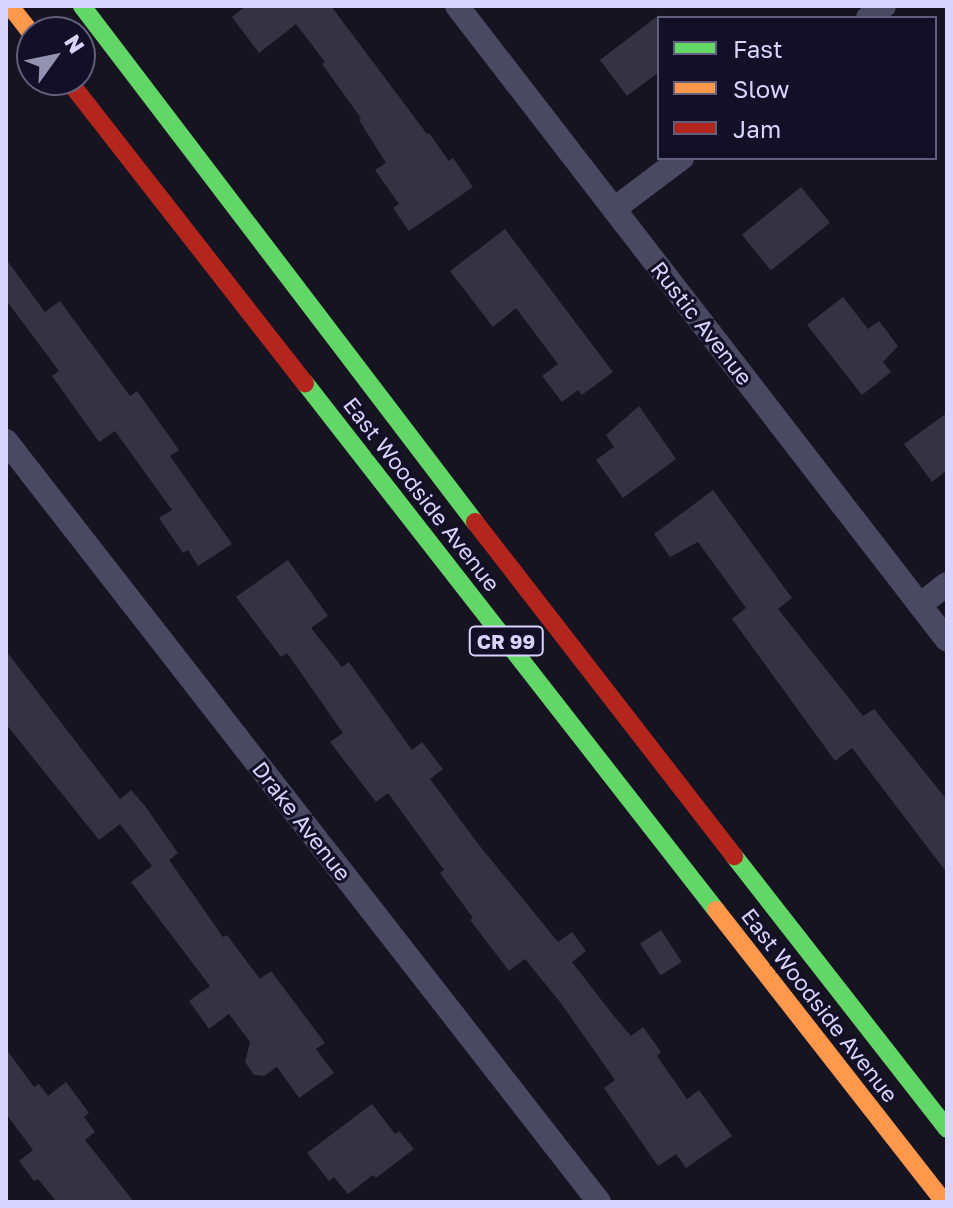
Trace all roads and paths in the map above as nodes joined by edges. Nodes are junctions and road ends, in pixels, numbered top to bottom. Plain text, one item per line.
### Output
1 (82, 6) edge
2 (457, 6) edge
3 (80, 96) edge
4 (679, 160) edge
5 (614, 209) junction
6 (6, 441) edge
7 (947, 584) edge
8 (920, 605) junction
9 (947, 640) edge
10 (947, 1129) edge
11 (599, 1202) edge
12 (944, 1202) edge

1 - 10 main road, East Woodside Avenue / CR 99
2 - 5 street, Rustic Avenue
3 - 12 main road, East Woodside Avenue / CR 99
4 - 5 street
5 - 8 street, Rustic Avenue
6 - 11 street, Drake Avenue
7 - 8 street
8 - 9 street, Rustic Avenue

